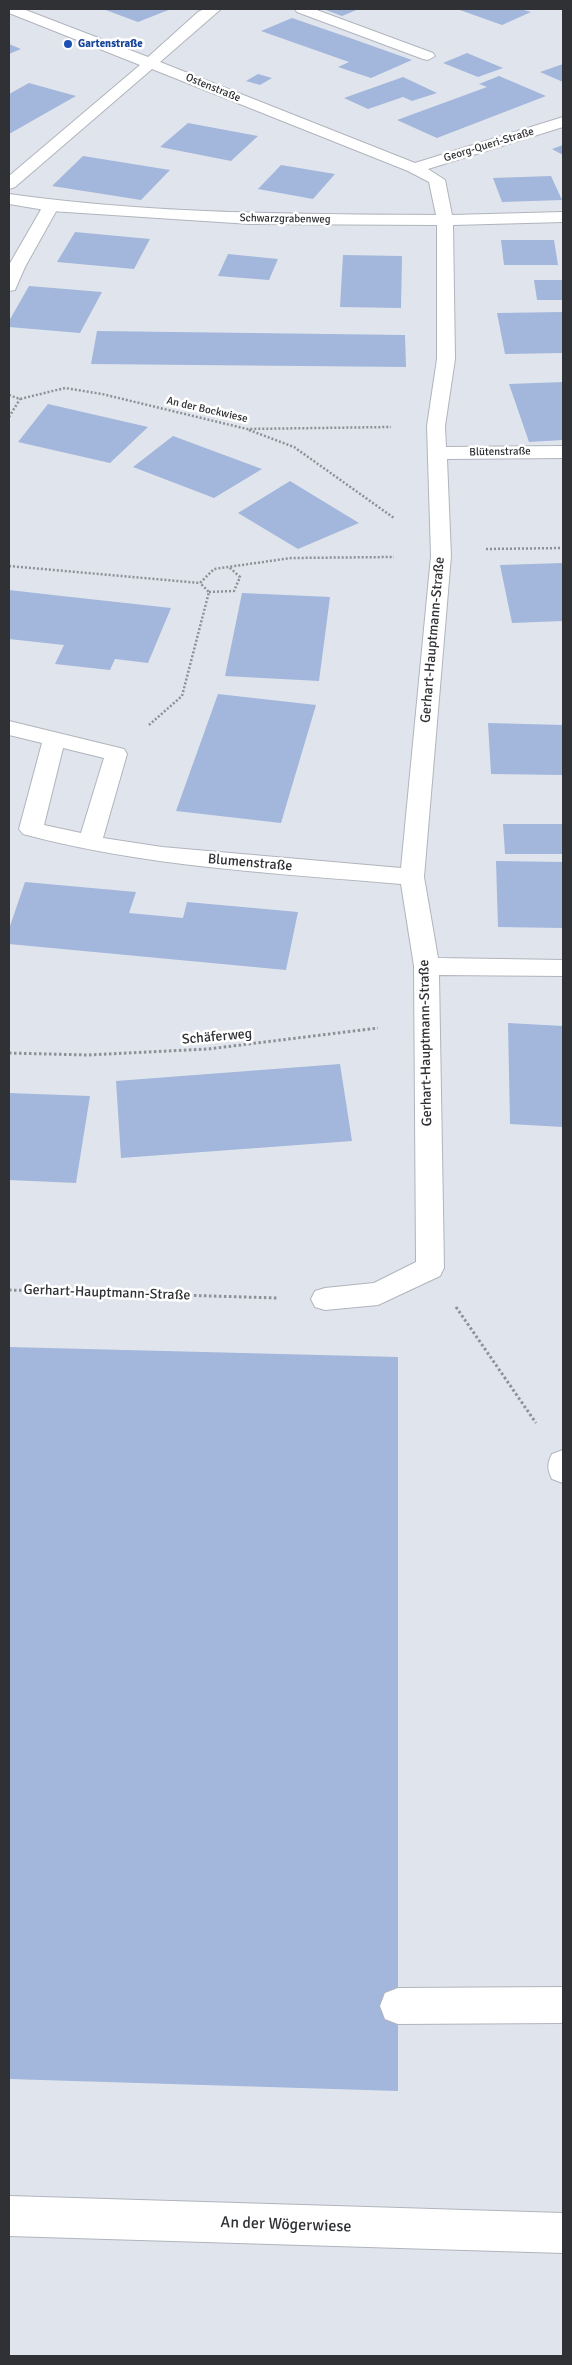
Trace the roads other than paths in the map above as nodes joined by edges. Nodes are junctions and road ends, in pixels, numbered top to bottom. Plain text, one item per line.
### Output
1 (11, 9) edge
2 (214, 9) edge
3 (302, 9) edge
4 (428, 56) dead end
5 (150, 63) junction
6 (563, 122) edge
7 (414, 168) junction
8 (9, 184) edge
9 (9, 199) edge
10 (50, 206) junction
11 (563, 217) edge
12 (445, 220) junction
13 (9, 286) edge
14 (563, 452) edge
15 (437, 453) junction
16 (9, 728) edge
17 (54, 738) junction
18 (90, 843) junction
19 (412, 877) junction
20 (427, 966) junction
21 (563, 968) edge
22 (325, 1299) road end
23 (563, 1463) edge
24 (563, 1470) edge
25 (563, 2005) edge
26 (398, 2006) dead end
27 (9, 2216) edge
28 (563, 2234) edge

1 - 5 street, Ostenstraße
2 - 5 street
3 - 4 street
5 - 7 street, Ostenstraße
5 - 8 street
6 - 7 street, Georg-Queri-Straße
7 - 12 street, Gerhart-Hauptmann-Straße
9 - 10 street, Schwarzgrabenweg
10 - 12 street, Schwarzgrabenweg
10 - 13 street
11 - 12 street, Schwarzgrabenweg
12 - 15 street, Gerhart-Hauptmann-Straße
14 - 15 street, Blütenstraße
15 - 19 street, Gerhart-Hauptmann-Straße
16 - 17 street
17 - 18 street, Blumenstraße
17 - 18 street
18 - 19 street, Blumenstraße
19 - 20 street, Gerhart-Hauptmann-Straße
20 - 21 street
20 - 22 street, Gerhart-Hauptmann-Straße
23 - 24 street
25 - 26 street
27 - 28 street, An der Wögerwiese

